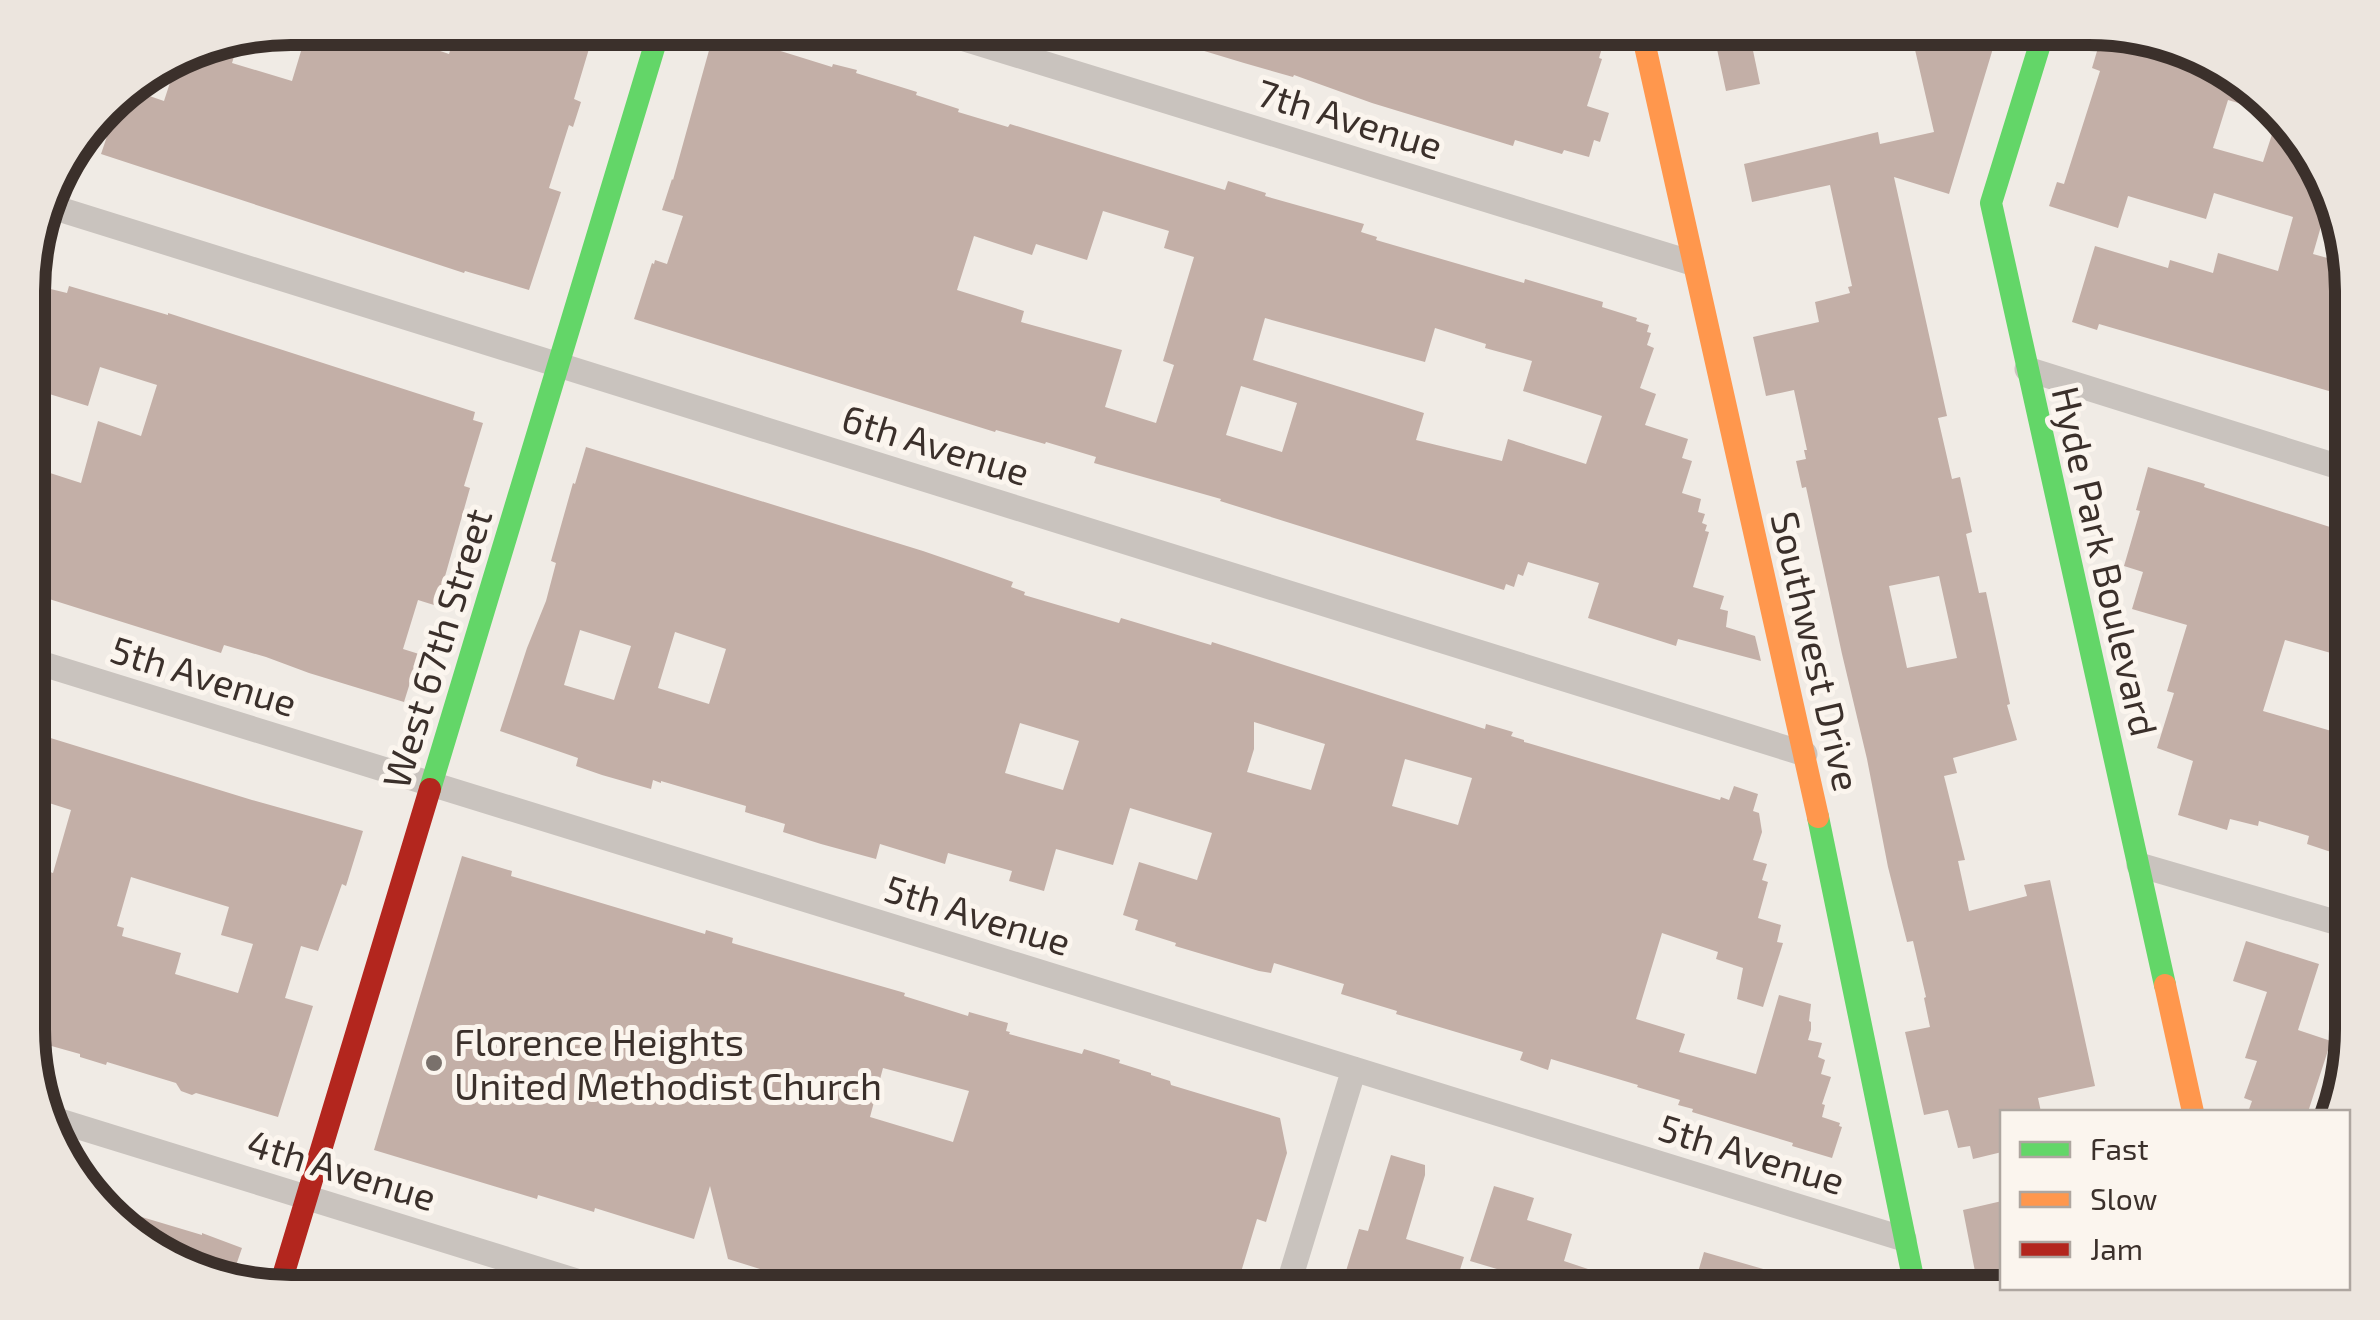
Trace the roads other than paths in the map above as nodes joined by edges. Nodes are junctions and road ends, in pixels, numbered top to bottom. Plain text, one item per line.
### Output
1 (1646, 45) edge
2 (2039, 45) edge
3 (655, 46) edge
4 (985, 46) edge
5 (59, 209) edge
6 (1692, 263) junction
7 (558, 366) junction
8 (2027, 370) junction
9 (2334, 465) edge
10 (45, 665) edge
11 (1805, 754) junction
12 (431, 784) junction
13 (2139, 865) junction
14 (2334, 922) edge
15 (1354, 1069) junction
16 (2193, 1110) edge
17 (64, 1122) edge
18 (307, 1196) junction
19 (1904, 1239) junction
20 (1291, 1274) edge
21 (1912, 1274) edge
22 (283, 1275) edge
23 (558, 1275) edge

1 - 6 street, Southwest Drive
2 - 8 street, Hyde Park Boulevard
3 - 7 street, West 67th Street
4 - 6 street, 7th Avenue
5 - 7 street, 6th Avenue
6 - 11 street, Southwest Drive
7 - 11 street, 6th Avenue
7 - 12 street, West 67th Street
8 - 9 street
8 - 13 street, Hyde Park Boulevard
10 - 12 street, 5th Avenue
11 - 19 street, Southwest Drive
12 - 15 street, 5th Avenue
12 - 18 street, West 67th Street
13 - 14 street
13 - 16 street, Hyde Park Boulevard
15 - 19 street, 5th Avenue
15 - 20 street
17 - 18 street, 4th Avenue
18 - 22 street, West 67th Street
18 - 23 street, 4th Avenue
19 - 21 street, Southwest Drive

